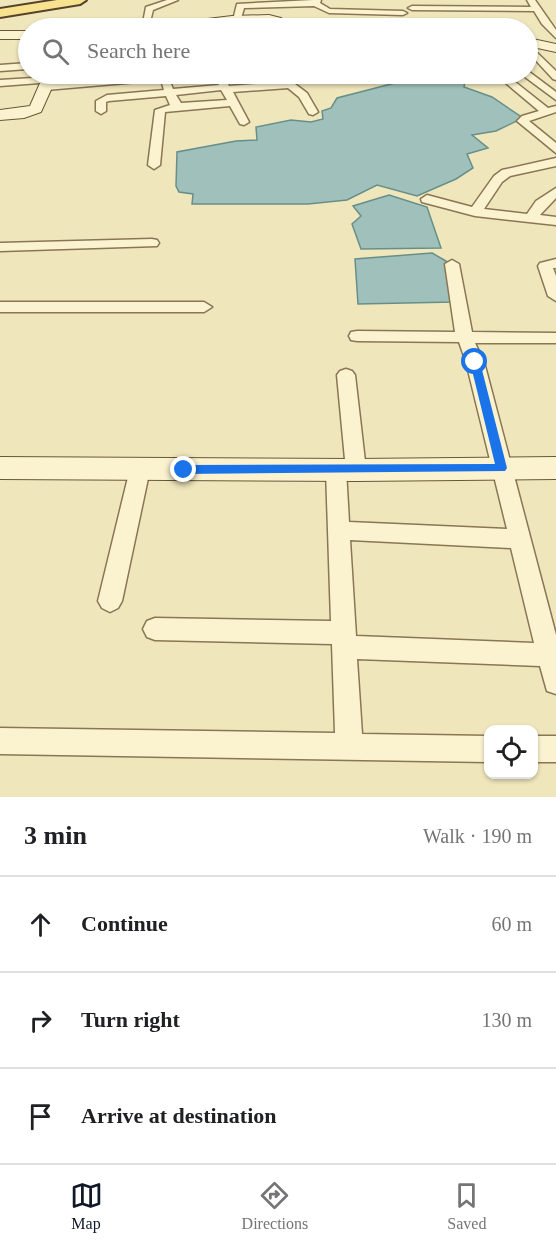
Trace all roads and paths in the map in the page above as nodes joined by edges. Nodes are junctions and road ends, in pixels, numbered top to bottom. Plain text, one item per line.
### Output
1 (80, 0) edge
2 (174, 0) edge
3 (348, 0) edge
4 (371, 0) edge
5 (483, 0) edge
6 (531, 0) edge
7 (317, 2) edge
8 (242, 3) edge
9 (412, 4) edge
10 (488, 8) junction
11 (537, 9) junction
12 (352, 12) junction
13 (376, 12) junction
14 (0, 13) edge
15 (147, 18) edge
16 (238, 18) edge
17 (554, 32) edge
18 (0, 35) edge
19 (18, 35) edge
20 (538, 44) edge
21 (556, 48) edge
22 (538, 58) edge
23 (18, 67) edge
24 (0, 68) edge
25 (556, 77) edge
26 (18, 82) edge
27 (0, 83) edge
28 (538, 83) edge
29 (47, 84) edge
30 (167, 84) edge
31 (223, 84) edge
32 (290, 84) joint
33 (514, 84) edge
34 (225, 88) junction
35 (170, 92) junction
36 (556, 97) edge
37 (233, 103) junction
38 (179, 106) junction
39 (101, 111) dead end
40 (552, 111) edge
41 (313, 112) dead end
42 (0, 116) edge
43 (244, 122) dead end
44 (556, 148) edge
45 (556, 162) edge
46 (154, 165) dead end
47 (556, 192) edge
48 (427, 199) dead end
49 (475, 212) junction
50 (531, 218) junction
51 (556, 221) edge
52 (152, 243) dead end
53 (0, 247) edge
54 (556, 263) edge
55 (452, 264) dead end
56 (556, 296) edge
57 (204, 307) dead end
58 (0, 308) edge
59 (357, 336) dead end
60 (464, 336) junction
61 (556, 338) edge
62 (346, 375) dead end
63 (0, 468) edge
64 (501, 468) junction
65 (556, 468) edge
66 (140, 469) junction
67 (346, 470) junction
68 (339, 530) junction
69 (519, 539) junction
70 (110, 602) dead end
71 (155, 629) dead end
72 (344, 640) junction
73 (549, 655) junction
74 (556, 682) edge
75 (0, 741) edge
76 (349, 748) junction
77 (484, 749) edge
78 (538, 749) edge
79 (556, 749) edge

1 - 14 main road
2 - 15 street
3 - 12 street
4 - 13 street
5 - 10 street
6 - 11 street
7 - 8 street
7 - 12 street
8 - 16 street
9 - 10 street
9 - 13 street
10 - 11 street
11 - 17 street
12 - 13 street
18 - 19 street
20 - 21 street
22 - 25 street
23 - 24 street
26 - 27 street
28 - 36 street
29 - 42 street
30 - 35 street
31 - 34 street
32 - 34 street
32 - 41 street
33 - 40 street
34 - 35 street
34 - 37 street
35 - 38 street
35 - 39 street
37 - 38 street
37 - 43 street
38 - 46 street
40 - 44 street
45 - 49 street
47 - 50 street
48 - 49 street
49 - 50 street
50 - 51 street
52 - 53 street
54 - 56 street
55 - 60 street
57 - 58 street
59 - 60 street
60 - 61 street
60 - 64 street
62 - 67 street
63 - 66 street
64 - 65 street
64 - 67 street
64 - 69 street
66 - 67 street
66 - 70 street
67 - 68 street
68 - 69 street
68 - 72 street
69 - 73 street
71 - 72 street
72 - 73 street
72 - 76 street
73 - 74 street
75 - 76 street
76 - 77 street
78 - 79 street

